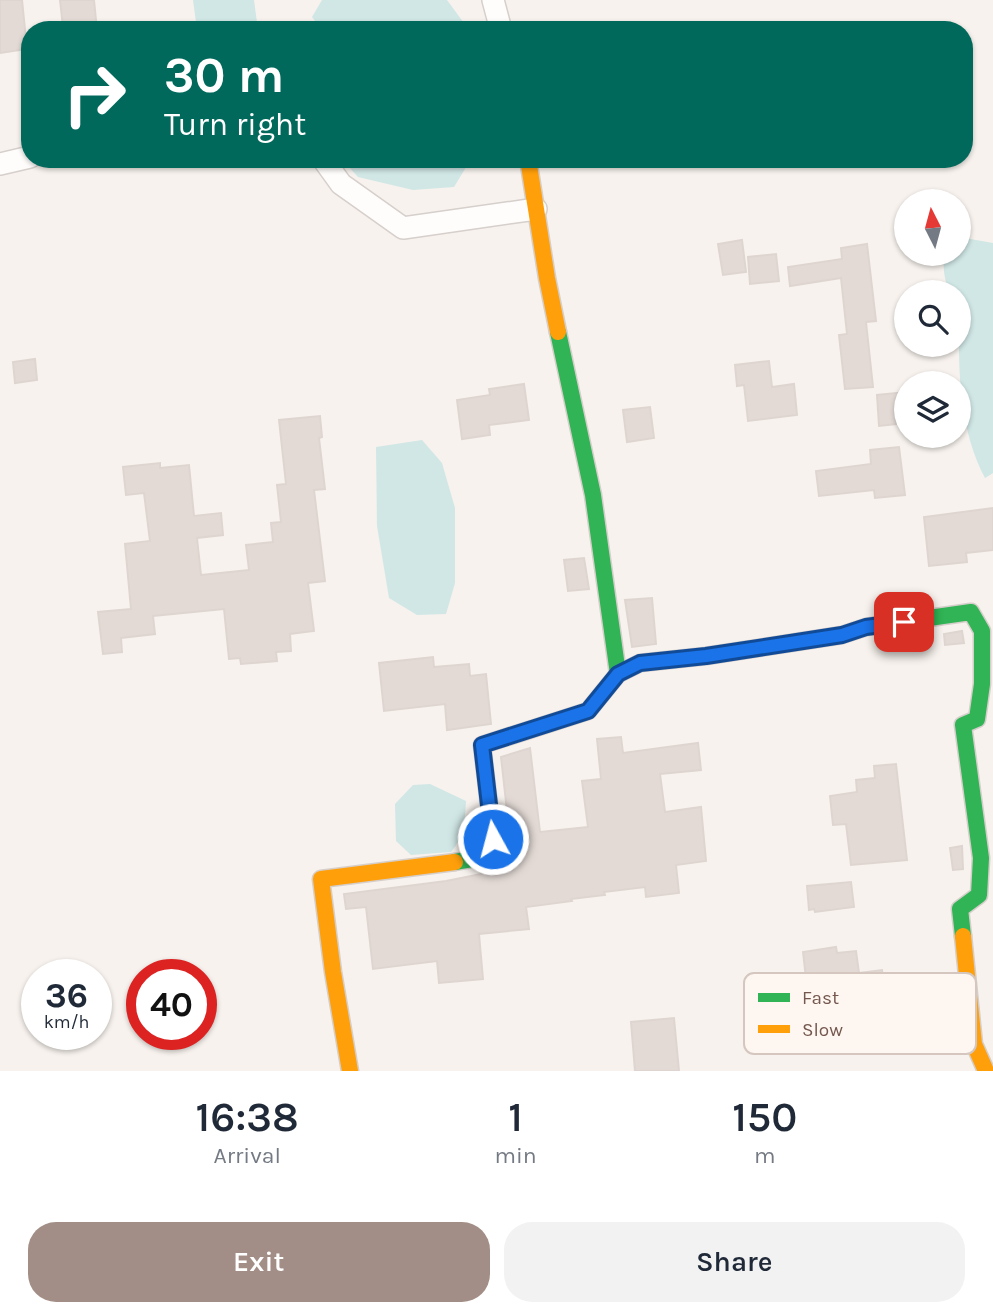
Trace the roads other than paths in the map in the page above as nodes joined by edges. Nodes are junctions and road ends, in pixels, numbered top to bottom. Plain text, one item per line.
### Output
1 (493, 0) edge
2 (499, 21) edge
3 (21, 159) edge
4 (0, 164) edge
5 (329, 168) edge
6 (529, 168) edge
7 (536, 209) junction
8 (618, 674) junction
9 (967, 973) edge
10 (976, 1048) edge
11 (350, 1071) edge
12 (986, 1071) edge

1 - 2 street
3 - 4 street
5 - 7 street
6 - 7 street
7 - 8 street
8 - 9 street
8 - 11 street
10 - 12 street

